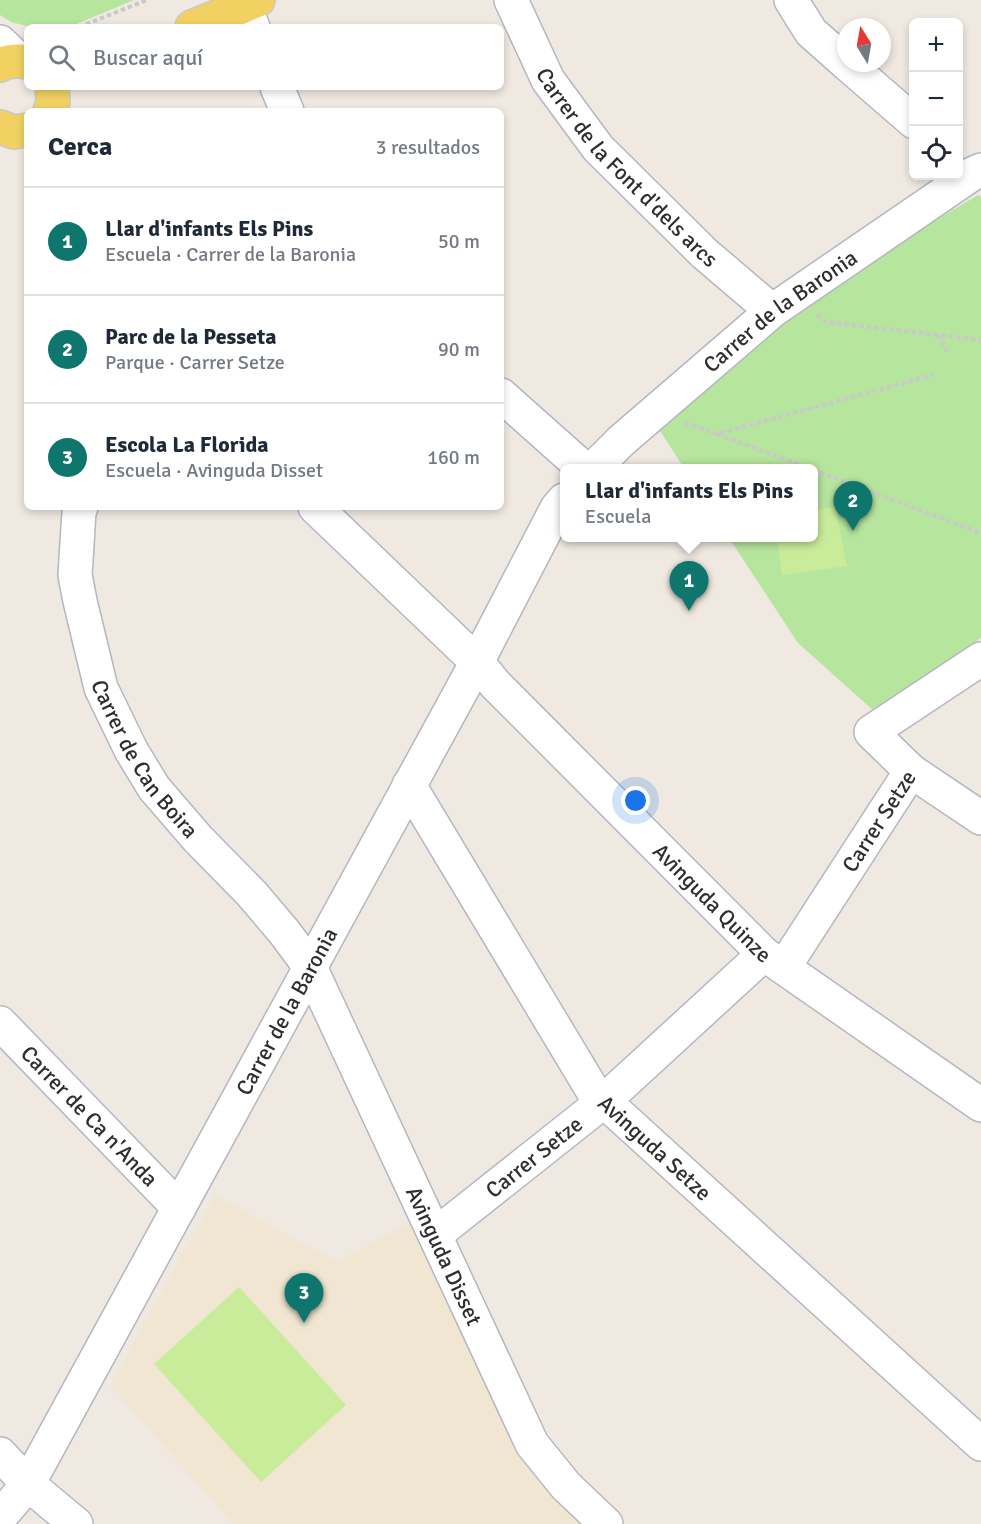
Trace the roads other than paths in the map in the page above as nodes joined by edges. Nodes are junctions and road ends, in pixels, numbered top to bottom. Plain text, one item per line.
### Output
1 (511, 0) edge
2 (791, 0) edge
3 (252, 11) edge
4 (203, 24) edge
5 (837, 55) edge
6 (856, 72) edge
7 (278, 90) edge
8 (286, 108) edge
9 (909, 119) edge
10 (973, 172) edge
11 (772, 311) junction
12 (504, 398) edge
13 (579, 464) edge
14 (598, 464) edge
15 (560, 505) edge
16 (80, 510) edge
17 (318, 510) edge
18 (981, 659) edge
19 (477, 662) junction
20 (911, 771) junction
21 (409, 785) junction
22 (981, 818) edge
23 (774, 960) junction
24 (310, 967) junction
25 (0, 1023) edge
26 (604, 1101) junction
27 (981, 1105) edge
28 (179, 1208) junction
29 (435, 1235) junction
30 (981, 1444) edge
31 (0, 1454) edge
32 (28, 1484) junction
33 (0, 1517) edge
34 (76, 1524) edge
35 (606, 1524) edge

1 - 11 street, Carrer de la Font d'dels arcs
2 - 5 street
3 - 4 main road
6 - 9 street
7 - 8 street
10 - 11 street, Carrer de la Baronia
11 - 14 street, Carrer de la Baronia
12 - 13 street
15 - 19 street, Carrer de la Baronia
16 - 24 street, Carrer de Can Boira
17 - 19 street, Avinguda Quinze
18 - 20 street, Carrer Setze
19 - 21 street, Carrer de la Baronia
19 - 23 street, Avinguda Quinze
20 - 22 street
20 - 23 street, Carrer Setze
21 - 24 street, Carrer de la Baronia
21 - 26 street, Avinguda Setze
23 - 26 street, Carrer Setze
23 - 27 street, Avinguda Quinze
24 - 28 street, Carrer de la Baronia
24 - 29 street, Avinguda Disset
25 - 28 street, Carrer de Ca n'Anda
26 - 29 street, Carrer Setze
26 - 30 street, Avinguda Setze
28 - 32 street, Carrer de la Baronia
29 - 35 street, Avinguda Disset
31 - 32 street
32 - 33 street, Carrer de la Baronia
32 - 34 street

